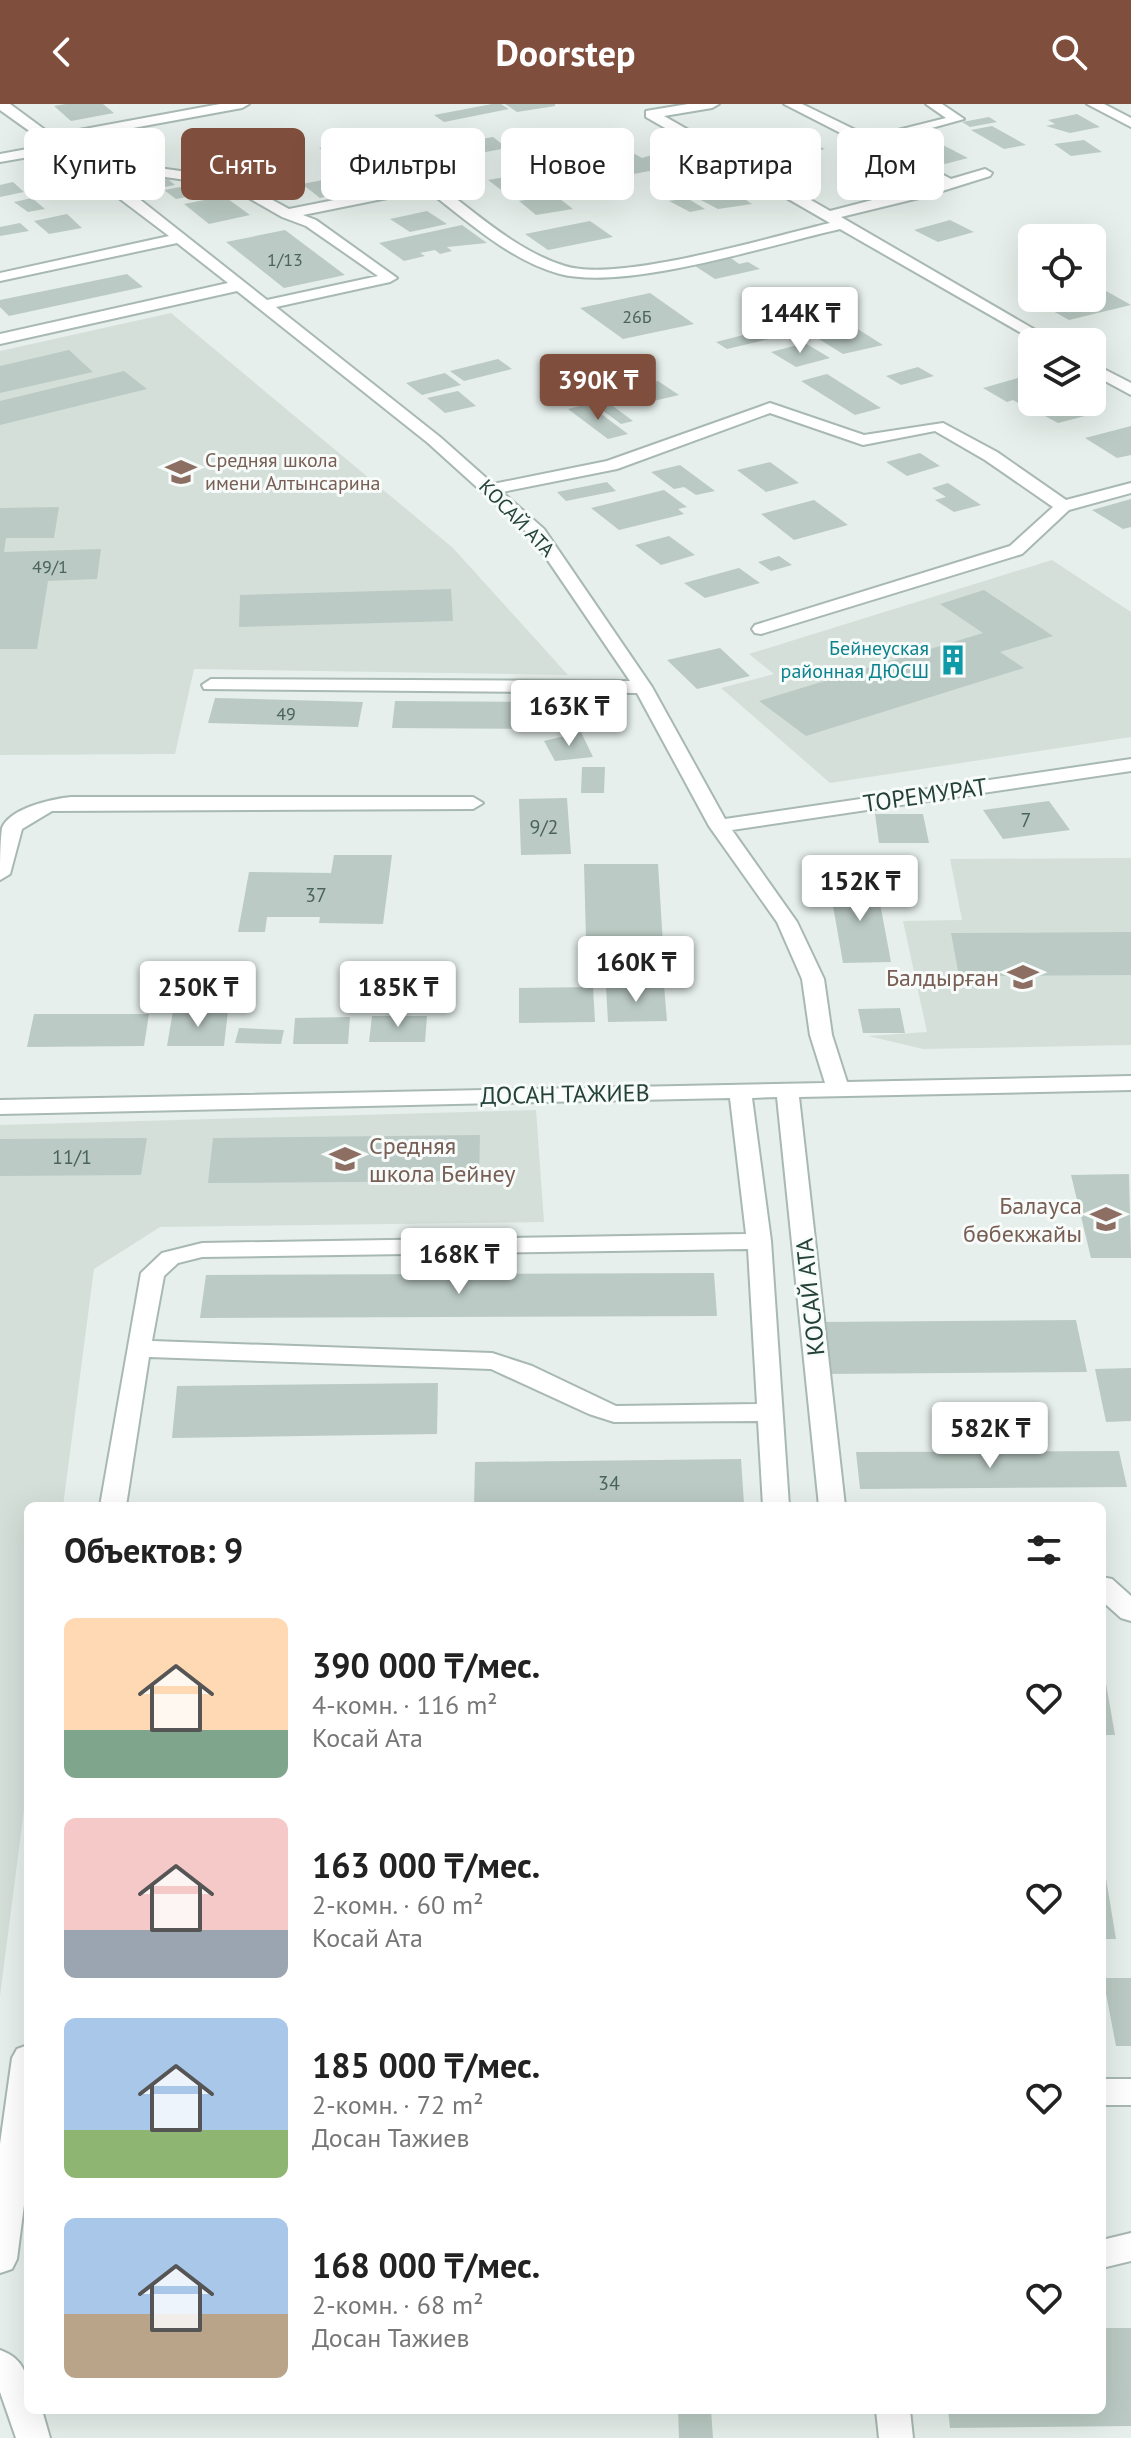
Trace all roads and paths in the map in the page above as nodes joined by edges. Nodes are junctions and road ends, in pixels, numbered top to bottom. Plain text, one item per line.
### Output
1 (1, 104) edge
2 (242, 104) edge
3 (712, 104) edge
4 (791, 104) edge
5 (933, 104) edge
6 (1094, 104) edge
7 (1131, 123) edge
8 (35, 128) edge
9 (128, 128) edge
10 (841, 128) edge
11 (921, 128) edge
12 (24, 152) edge
13 (0, 158) edge
14 (165, 173) edge
15 (985, 173) dead end
16 (944, 181) edge
17 (950, 185) junction
18 (132, 200) edge
19 (356, 200) edge
20 (449, 200) edge
21 (287, 214) junction
22 (828, 216) junction
23 (842, 224) junction
24 (181, 238) junction
25 (0, 277) edge
26 (241, 285) junction
27 (266, 305) junction
28 (1024, 328) edge
29 (0, 339) edge
30 (1106, 376) edge
31 (1131, 390) edge
32 (1131, 488) edge
33 (493, 489) junction
34 (1063, 506) junction
35 (761, 629) dead end
36 (211, 685) dead end
37 (643, 687) junction
38 (1131, 765) edge
39 (473, 803) dead end
40 (719, 826) junction
41 (0, 874) edge
42 (1131, 1083) edge
43 (838, 1088) junction
44 (787, 1089) junction
45 (740, 1090) junction
46 (0, 1107) edge
47 (759, 1241) junction
48 (138, 1349) junction
49 (769, 1412) junction
50 (114, 1502) edge
51 (776, 1502) edge
52 (832, 1502) edge
53 (1106, 1589) edge
54 (1131, 1611) edge
55 (1106, 2092) edge
56 (1131, 2092) edge
57 (24, 2104) edge
58 (1131, 2247) edge
59 (1106, 2253) edge
60 (0, 2259) edge
61 (0, 2365) edge
62 (24, 2406) edge
63 (26, 2414) edge
64 (893, 2414) edge
65 (33, 2438) edge
66 (896, 2438) edge

1 - 8 street, КОСАЙ АТА
2 - 9 street
3 - 22 street
4 - 10 street
5 - 11 street
6 - 7 street
12 - 13 street
14 - 21 street
15 - 17 street
16 - 17 street
17 - 22 street
18 - 24 street, КОСАЙ АТА
19 - 21 street
20 - 23 street
21 - 27 street
22 - 23 street
23 - 28 street
24 - 25 street
24 - 26 street, КОСАЙ АТА
26 - 27 street, КОСАЙ АТА
26 - 29 street
27 - 33 street, КОСАЙ АТА
30 - 31 street
32 - 34 street
33 - 34 street
33 - 37 street, КОСАЙ АТА
34 - 35 street
36 - 37 street
37 - 40 street, КОСАЙ АТА
38 - 40 street, ТОРЕМУРАТ
39 - 41 street
40 - 43 street, КОСАЙ АТА
42 - 43 street, ДОСАН ТАЖИЕВ
43 - 44 street, ДОСАН ТАЖИЕВ
44 - 45 street, ДОСАН ТАЖИЕВ
44 - 52 street, КОСАЙ АТА
45 - 46 street, ДОСАН ТАЖИЕВ
45 - 47 street, КОСАЙ АТА
47 - 48 street
47 - 49 street, КОСАЙ АТА
48 - 49 street
48 - 50 street
49 - 51 street, КОСАЙ АТА
53 - 54 street
55 - 56 street
57 - 60 street
58 - 59 street
61 - 62 street
63 - 65 street
64 - 66 street

